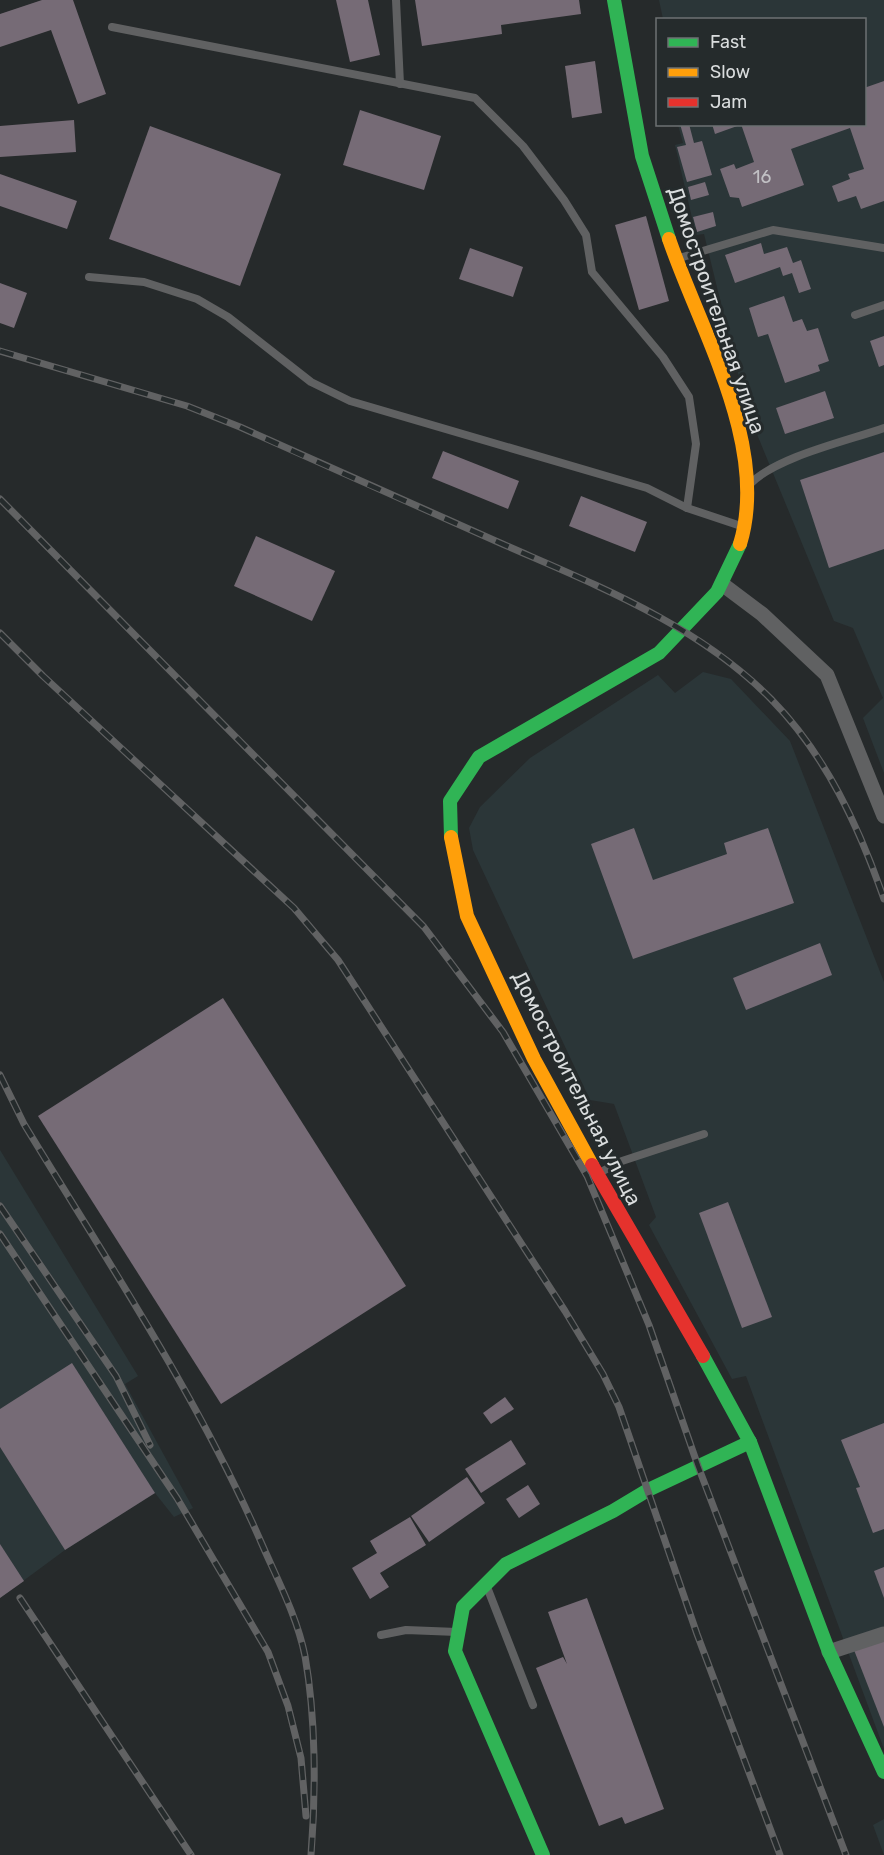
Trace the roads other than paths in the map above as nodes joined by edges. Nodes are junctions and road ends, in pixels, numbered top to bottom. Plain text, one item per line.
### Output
1 (396, 0) edge
2 (614, 0) edge
3 (112, 27) dead end
4 (400, 84) junction
5 (884, 248) edge
6 (675, 259) junction
7 (89, 277) dead end
8 (884, 305) edge
9 (855, 315) dead end
10 (884, 428) edge
11 (747, 487) junction
12 (687, 508) junction
13 (743, 527) junction
14 (722, 584) junction
15 (884, 816) edge
16 (704, 1134) dead end
17 (597, 1174) junction
18 (750, 1442) junction
19 (485, 1583) junction
20 (458, 1632) junction
21 (884, 1634) edge
22 (381, 1635) dead end
23 (829, 1652) junction
24 (533, 1705) dead end
25 (884, 1772) edge
26 (543, 1855) edge

1 - 4 lane
2 - 6 street, Домостроительная улица
3 - 4 lane
4 - 12 lane
5 - 6 lane
6 - 11 street, Домостроительная улица
7 - 12 lane
8 - 9 lane
10 - 11 lane
11 - 13 street, Домостроительная улица
12 - 13 lane
13 - 14 street, Домостроительная улица
14 - 15 street
14 - 17 street, Домостроительная улица
16 - 17 lane
17 - 18 street, Домостроительная улица
18 - 19 street
18 - 23 street, Домостроительная улица
19 - 20 street
19 - 24 lane
20 - 22 lane
20 - 26 street
21 - 23 street
23 - 25 street, Домостроительная улица

